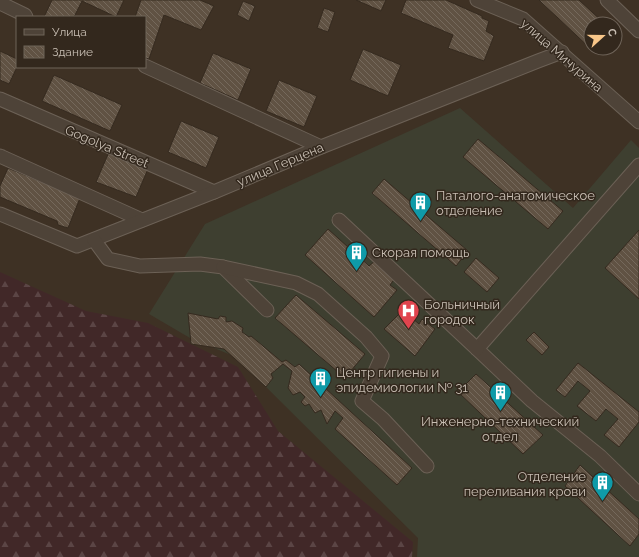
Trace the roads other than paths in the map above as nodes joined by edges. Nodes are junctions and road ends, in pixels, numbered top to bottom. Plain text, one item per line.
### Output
1 (477, 0) edge
2 (607, 0) edge
3 (0, 4) edge
4 (26, 16) edge
5 (639, 31) edge
6 (562, 52) junction
7 (146, 66) edge
8 (0, 99) edge
9 (639, 122) edge
10 (321, 147) junction
11 (0, 156) edge
12 (639, 165) edge
13 (214, 192) junction
14 (0, 214) edge
15 (142, 220) junction
16 (339, 220) dead end
17 (94, 240) junction
18 (223, 267) junction
19 (267, 310) dead end
20 (477, 349) junction
21 (427, 466) dead end
22 (639, 494) edge

1 - 6 street, улица Мичурина
2 - 5 street
3 - 4 street
6 - 9 street, улица Мичурина
6 - 10 street, улица Герцена
7 - 10 street
8 - 13 street, Gogolya Street
10 - 13 street, улица Герцена
11 - 15 street
12 - 20 street
13 - 15 street, улица Герцена
14 - 17 street, улица Герцена
15 - 17 street, улица Герцена
16 - 20 street
17 - 18 street
18 - 19 street
18 - 21 street
20 - 22 street

